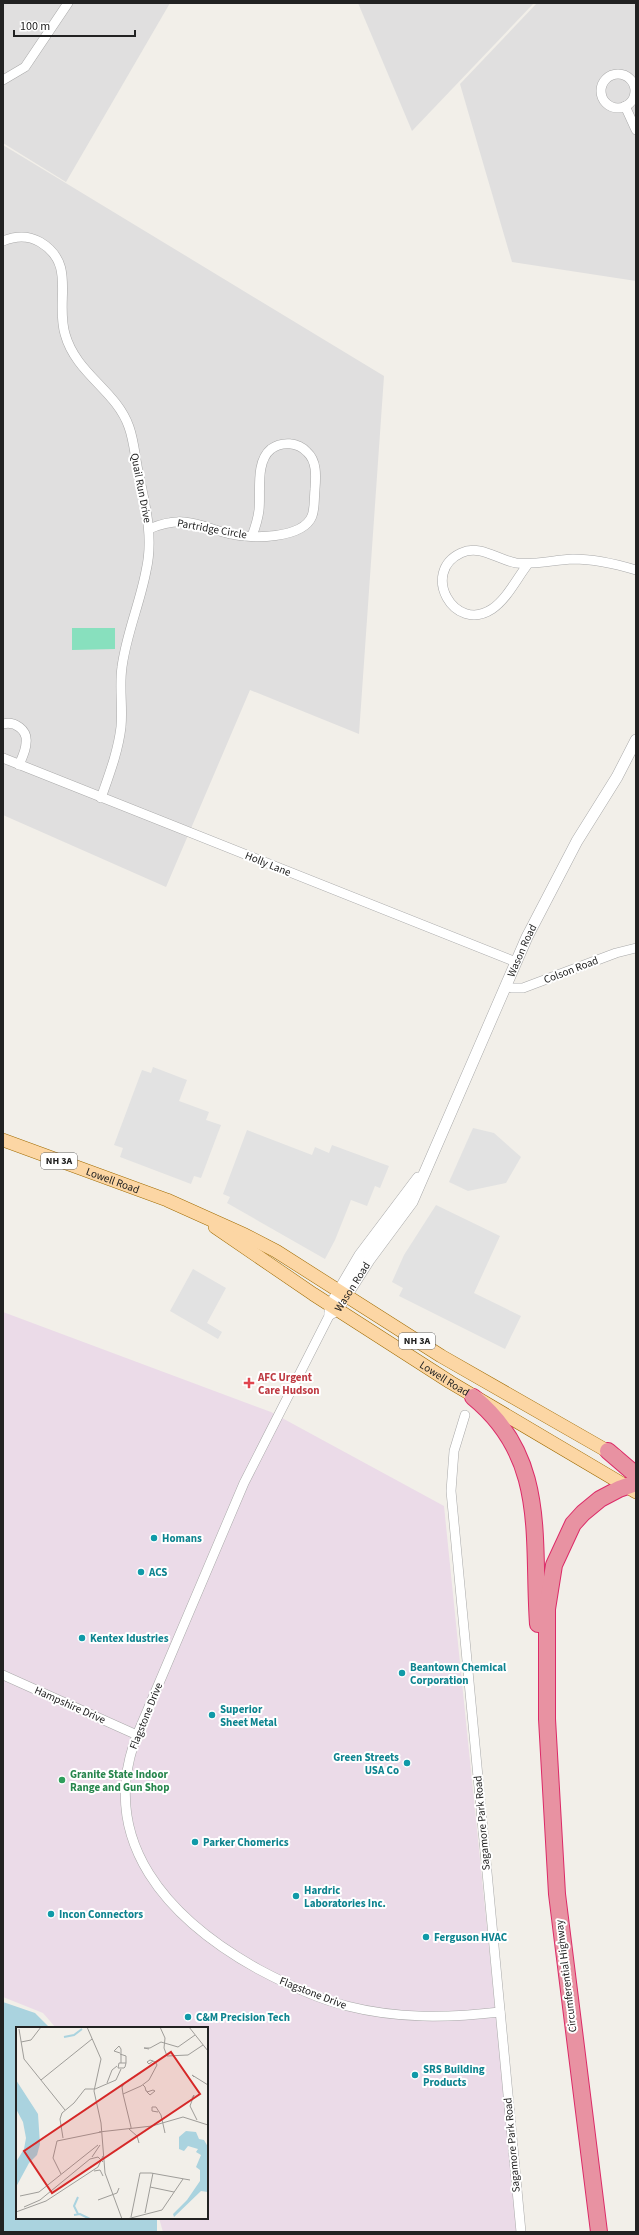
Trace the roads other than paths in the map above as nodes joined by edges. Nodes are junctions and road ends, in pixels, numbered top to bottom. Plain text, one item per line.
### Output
1 (68, 3) edge
2 (3, 80) edge
3 (625, 106) dead end
4 (636, 130) edge
5 (3, 241) edge
6 (149, 529) junction
7 (252, 536) junction
8 (528, 564) junction
9 (636, 570) edge
10 (3, 724) edge
11 (636, 740) edge
12 (3, 758) edge
13 (19, 765) junction
14 (101, 798) junction
15 (636, 948) edge
16 (516, 962) junction
17 (506, 986) junction
18 (3, 1140) edge
19 (200, 1214) junction
20 (342, 1293) junction
21 (332, 1310) junction
22 (473, 1397) junction
23 (465, 1415) dead end
24 (608, 1451) junction
25 (636, 1468) edge
26 (633, 1484) edge
27 (3, 1675) edge
28 (547, 1719) junction
29 (137, 1736) junction
30 (500, 2012) junction
31 (521, 2232) edge
32 (598, 2232) edge

1 - 2 street
3 - 4 street
5 - 6 street, Quail Run Drive
6 - 7 street, Partridge Circle
6 - 14 street, Quail Run Drive
7 - 7 street, Partridge Circle
8 - 8 street
8 - 9 street
10 - 13 street
11 - 16 street, Wason Road
12 - 13 street, Holly Lane
13 - 14 street, Holly Lane
14 - 16 street, Holly Lane
15 - 17 street, Colson Road
16 - 17 street, Wason Road
17 - 20 street, Wason Road
18 - 19 main road, Lowell Road / NH 3A
19 - 20 main road, Lowell Road / NH 3A
19 - 21 main road, Lowell Road / NH 3A
20 - 21 street, Wason Road
20 - 24 main road, Lowell Road / NH 3A
21 - 22 main road, Lowell Road / NH 3A
21 - 29 street, Flagstone Drive
22 - 26 main road, Lowell Road / NH 3A
22 - 28 highway
23 - 30 street, Sagamore Park Road
24 - 25 main road, Lowell Road / NH 3A
24 - 26 highway
26 - 28 highway
27 - 29 street, Hampshire Drive
28 - 32 highway, Circumferential Highway
29 - 30 street, Flagstone Drive
30 - 31 street, Sagamore Park Road

